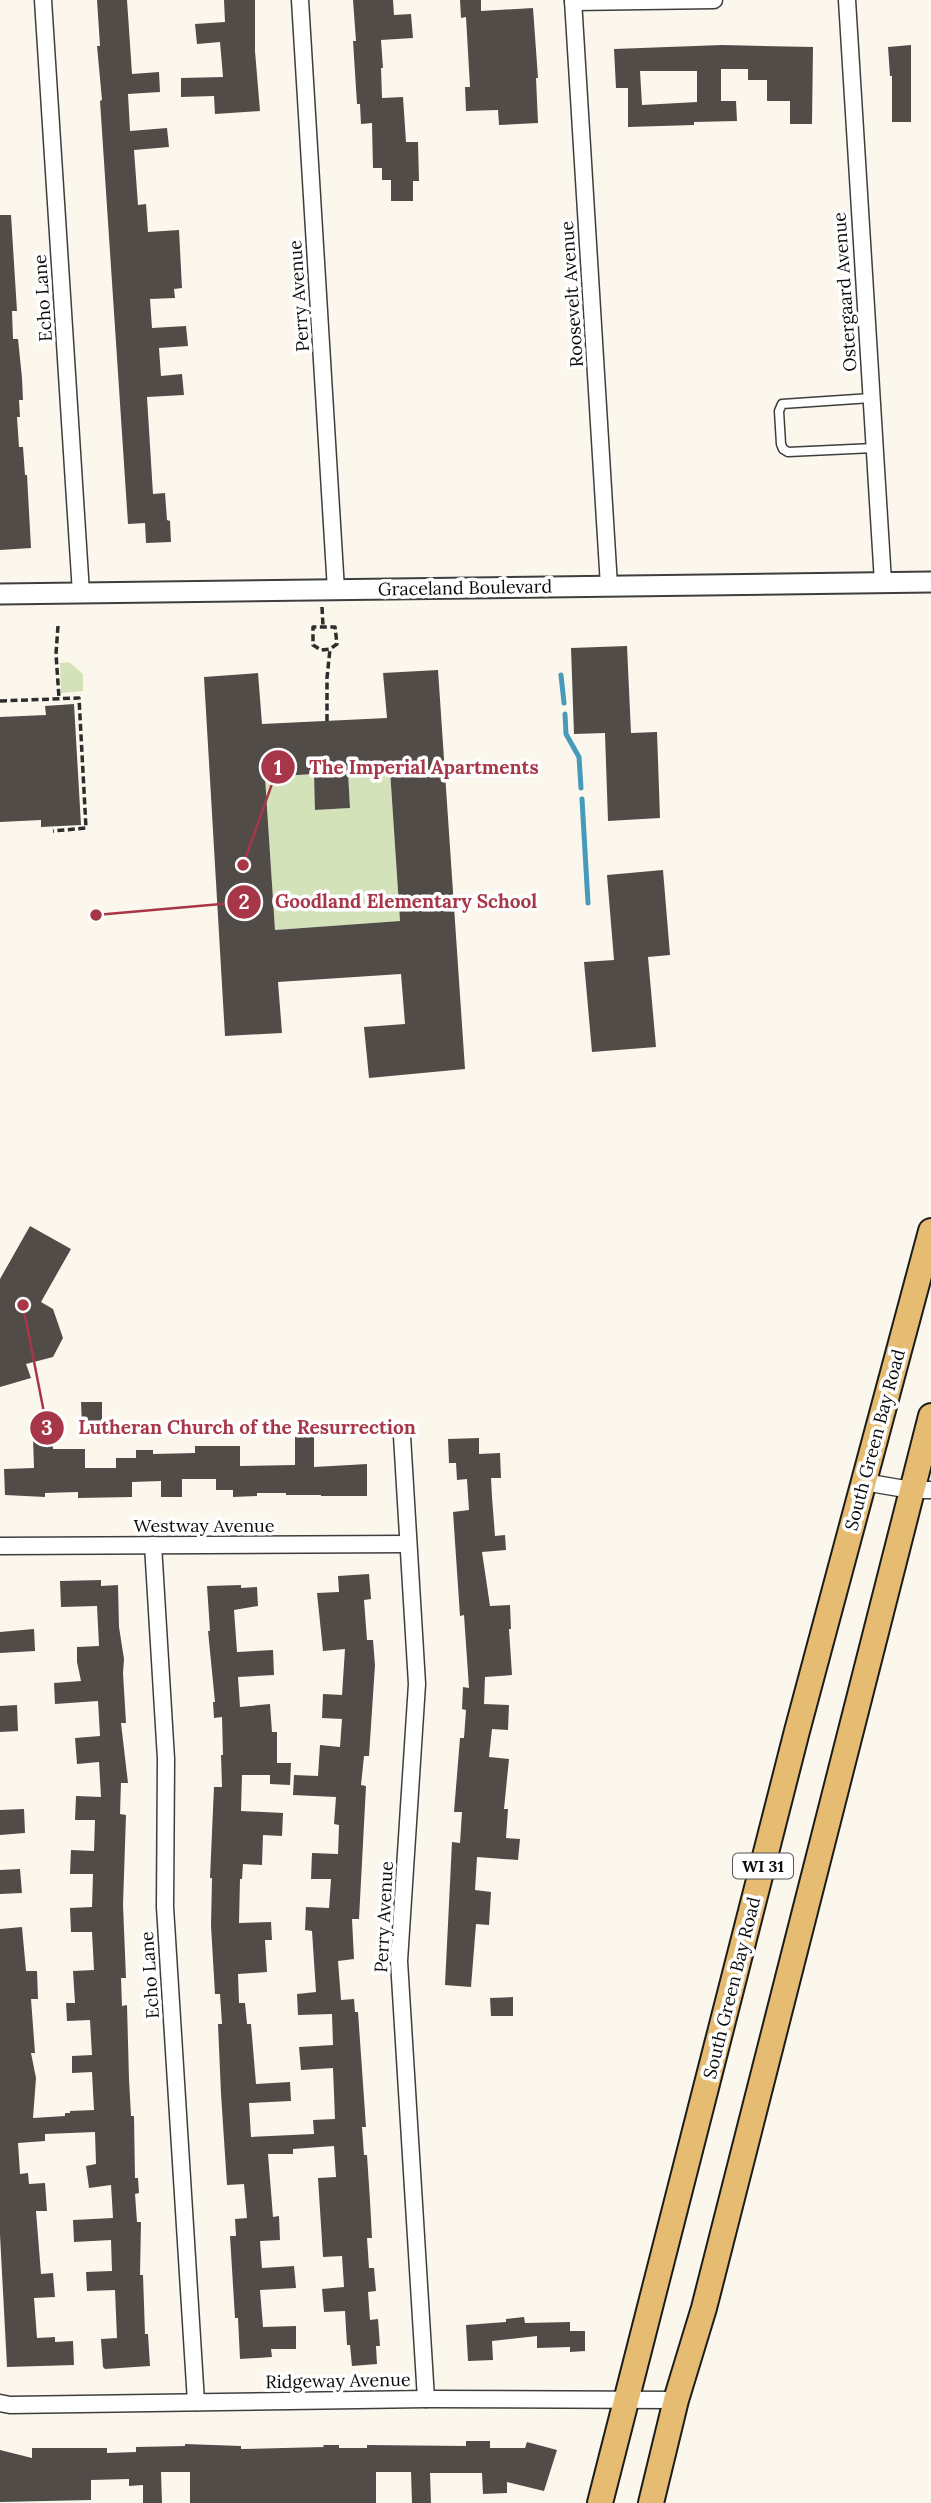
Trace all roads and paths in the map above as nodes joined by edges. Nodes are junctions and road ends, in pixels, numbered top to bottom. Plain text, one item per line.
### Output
1 (43, 0) edge
2 (300, 0) edge
3 (714, 0) edge
4 (847, 0) edge
5 (573, 1) edge
6 (871, 398) junction
7 (874, 448) junction
8 (883, 582) junction
9 (931, 582) edge
10 (609, 586) junction
11 (336, 590) junction
12 (81, 593) junction
13 (0, 594) edge
14 (58, 626) dead end
15 (330, 649) junction
16 (59, 698) junction
17 (0, 701) edge
18 (327, 721) dead end
19 (53, 831) dead end
20 (931, 1231) edge
21 (931, 1416) edge
22 (402, 1436) dead end
23 (864, 1482) junction
24 (921, 1490) edge
25 (408, 1544) junction
26 (153, 1545) junction
27 (0, 1546) edge
28 (426, 2399) junction
29 (626, 2400) junction
30 (677, 2400) junction
31 (196, 2402) junction
32 (0, 2403) edge
33 (600, 2503) edge
34 (651, 2503) edge

1 - 12 street, Echo Lane
2 - 11 street, Perry Avenue
3 - 5 street
4 - 6 street, Ostergaard Avenue
5 - 10 street, Roosevelt Avenue
6 - 7 street, Ostergaard Avenue
6 - 7 lane
7 - 8 street, Ostergaard Avenue
8 - 9 street, Graceland Boulevard
8 - 10 street, Graceland Boulevard
10 - 11 street, Graceland Boulevard
11 - 12 street, Graceland Boulevard
12 - 13 street, Graceland Boulevard
14 - 16 path
15 - 15 path
15 - 18 path
16 - 17 path
16 - 19 path
20 - 23 main road, South Green Bay Road / WI 31
21 - 24 main road, WI 31
22 - 25 street, Perry Avenue
23 - 24 street
23 - 29 main road, South Green Bay Road / WI 31
24 - 30 main road, WI 31
25 - 26 street, Westway Avenue
25 - 28 street, Perry Avenue
26 - 27 street, Westway Avenue
26 - 31 street, Echo Lane
28 - 29 street, Ridgeway Avenue
28 - 31 street, Ridgeway Avenue
29 - 30 street, Ridgeway Avenue
29 - 33 main road, South Green Bay Road / WI 31
30 - 34 main road, WI 31
31 - 32 street, Ridgeway Avenue

